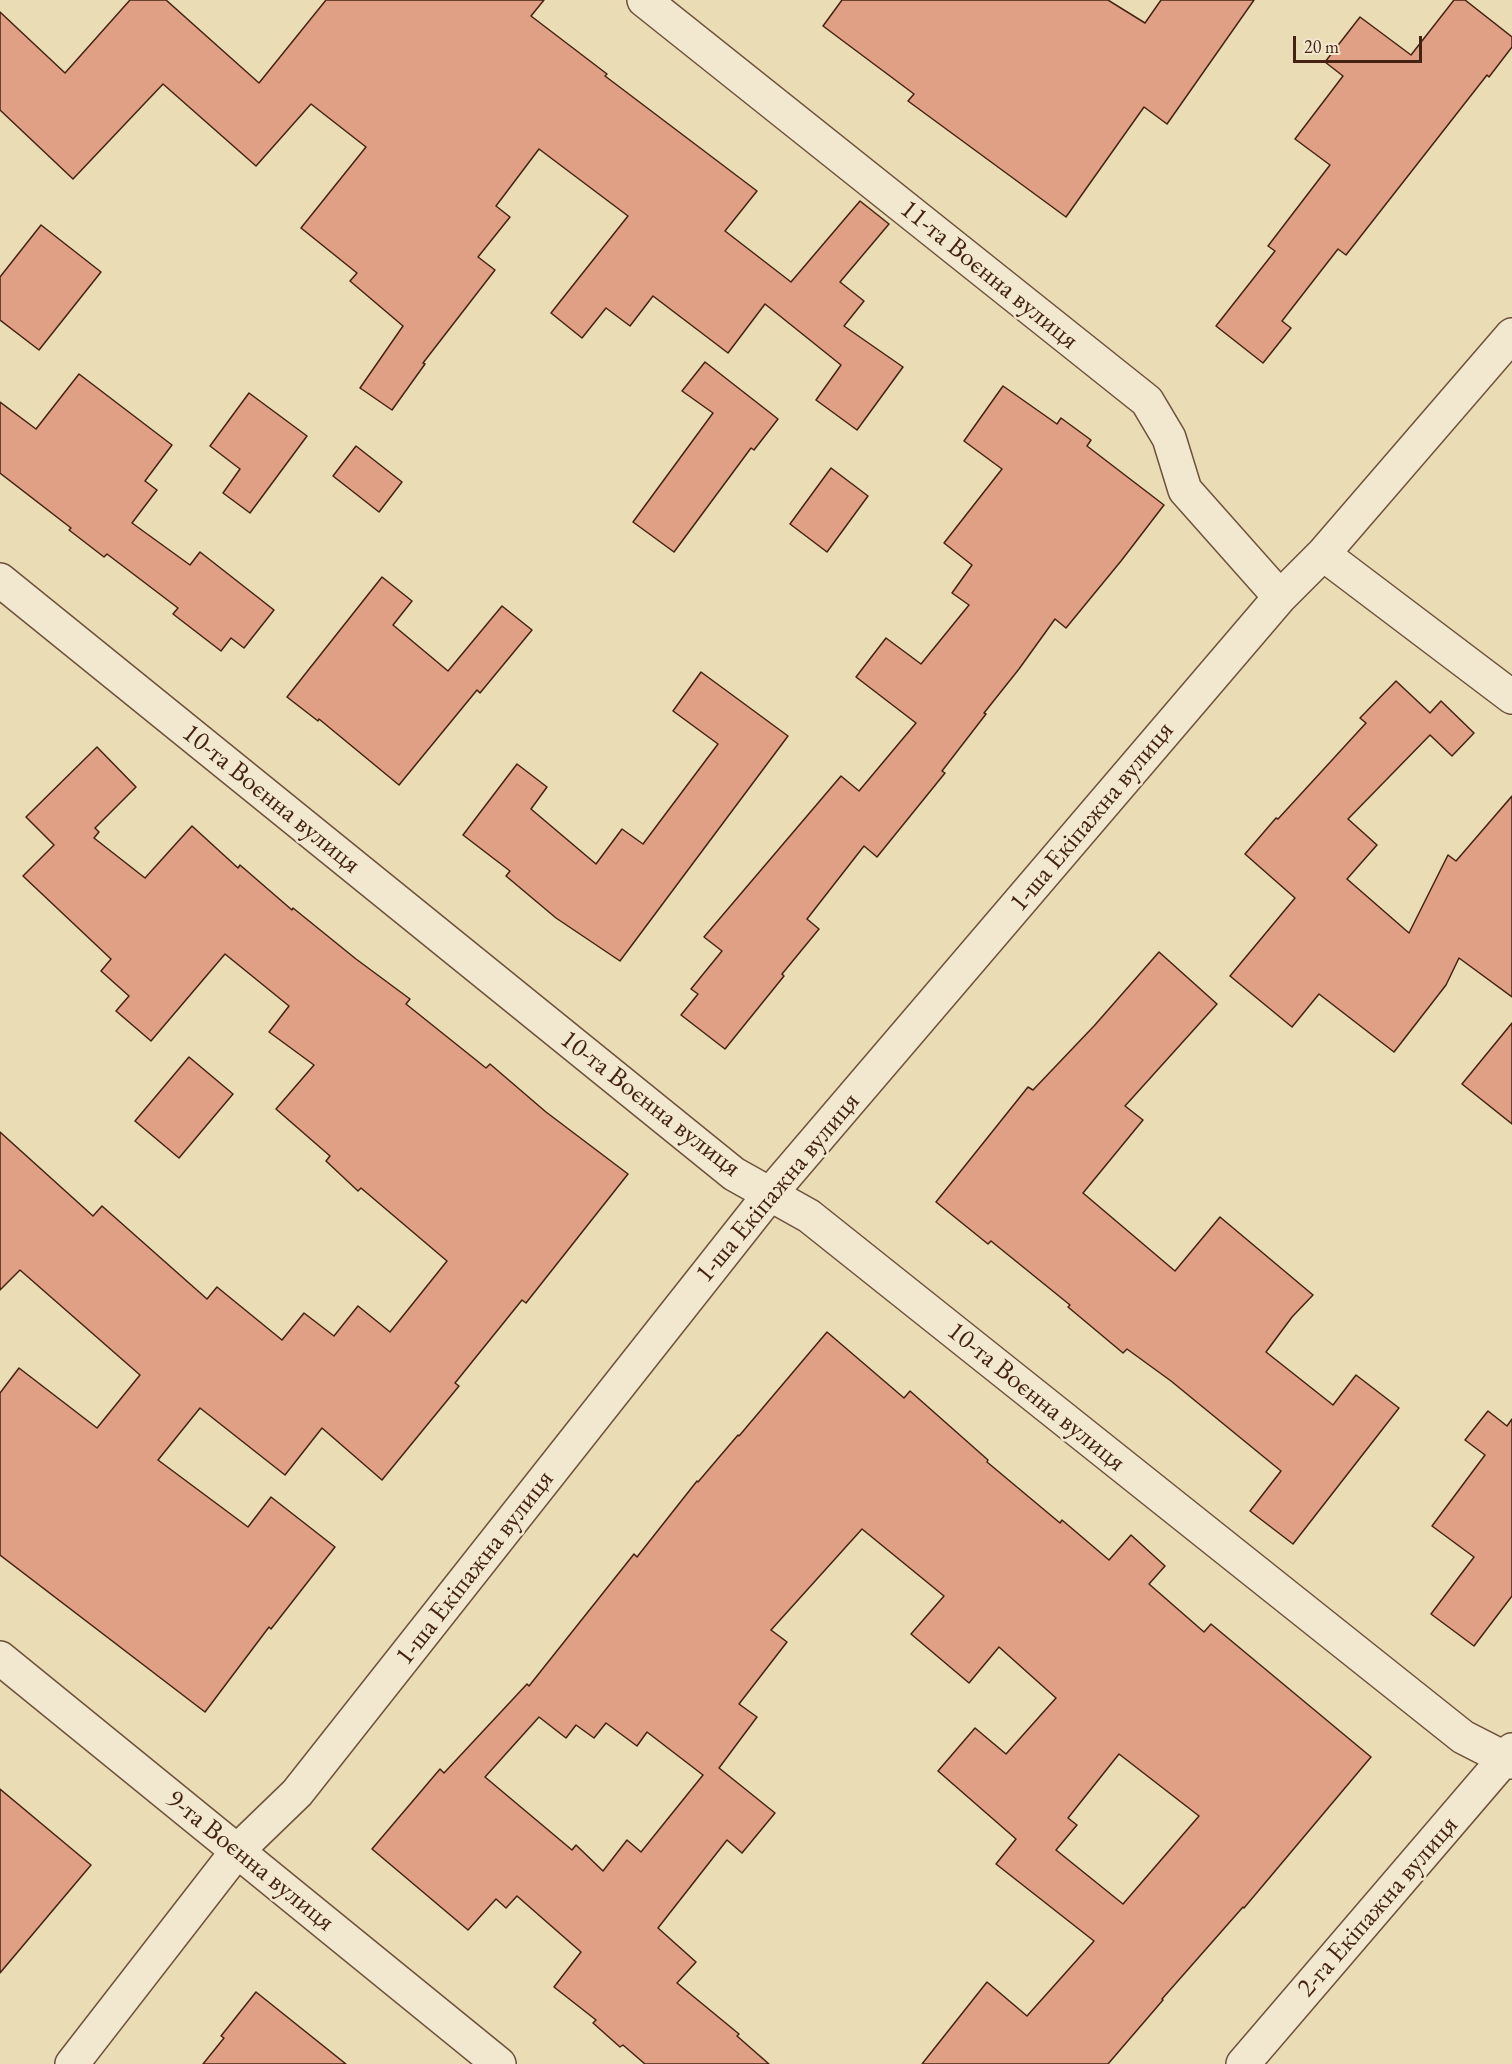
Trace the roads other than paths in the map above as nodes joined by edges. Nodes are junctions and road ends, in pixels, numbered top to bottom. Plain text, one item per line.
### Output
1 (644, 0) edge
2 (1512, 334) edge
3 (1323, 554) junction
4 (0, 580) edge
5 (1280, 597) junction
6 (1512, 696) edge
7 (770, 1194) junction
8 (0, 1658) edge
9 (1510, 1757) edge
10 (238, 1850) junction
11 (72, 2064) edge
12 (500, 2064) edge
13 (1244, 2064) edge

1 - 5 street, 11-та Воєнна вулиця
2 - 3 street, 1-ша Екіпажна вулиця
3 - 5 street, 1-ша Екіпажна вулиця
3 - 6 street
4 - 7 street, 10-та Воєнна вулиця
5 - 7 street, 1-ша Екіпажна вулиця
7 - 9 street, 10-та Воєнна вулиця
7 - 10 street, 1-ша Екіпажна вулиця
8 - 10 street, 9-та Воєнна вулиця
9 - 13 street, 2-га Екіпажна вулиця
10 - 11 street, 1-ша Екіпажна вулиця
10 - 12 street, 9-та Воєнна вулиця

